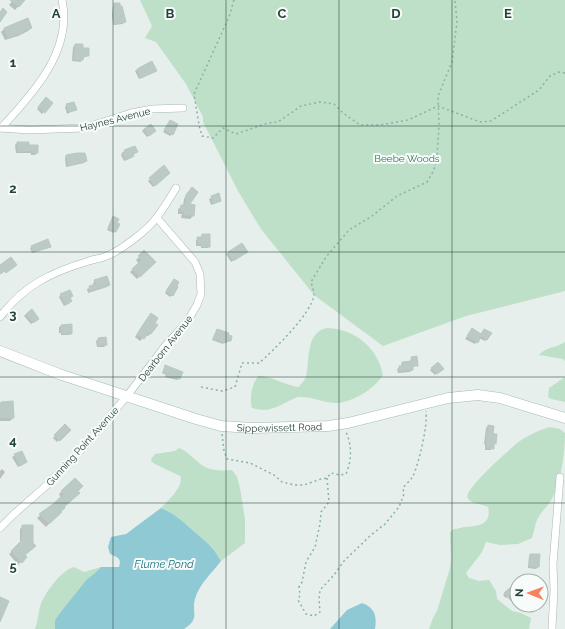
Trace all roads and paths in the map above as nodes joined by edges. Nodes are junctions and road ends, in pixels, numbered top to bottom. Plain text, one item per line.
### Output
1 (62, 0) edge
2 (234, 0) edge
3 (454, 0) edge
4 (565, 73) edge
5 (438, 106) junction
6 (183, 108) dead end
7 (1, 128) edge
8 (176, 188) dead end
9 (157, 218) junction
10 (0, 317) edge
11 (0, 351) edge
12 (201, 387) dead end
13 (127, 396) junction
14 (422, 405) junction
15 (565, 418) edge
16 (341, 424) junction
17 (221, 426) junction
18 (560, 477) dead end
19 (327, 478) junction
20 (0, 528) edge
21 (552, 629) edge

1 - 7 street
2 - 5 path
3 - 5 path
4 - 5 path
5 - 12 path
6 - 7 street, Haynes Avenue
8 - 9 street
9 - 10 street
9 - 13 street, Dearborn Avenue
11 - 13 main road, Sippewissett Road
13 - 17 main road, Sippewissett Road
13 - 20 street, Gunning Point Avenue
14 - 15 main road, Sippewissett Road
14 - 16 main road, Sippewissett Road
14 - 19 path
16 - 17 main road, Sippewissett Road
16 - 19 path
17 - 19 path
18 - 21 street

